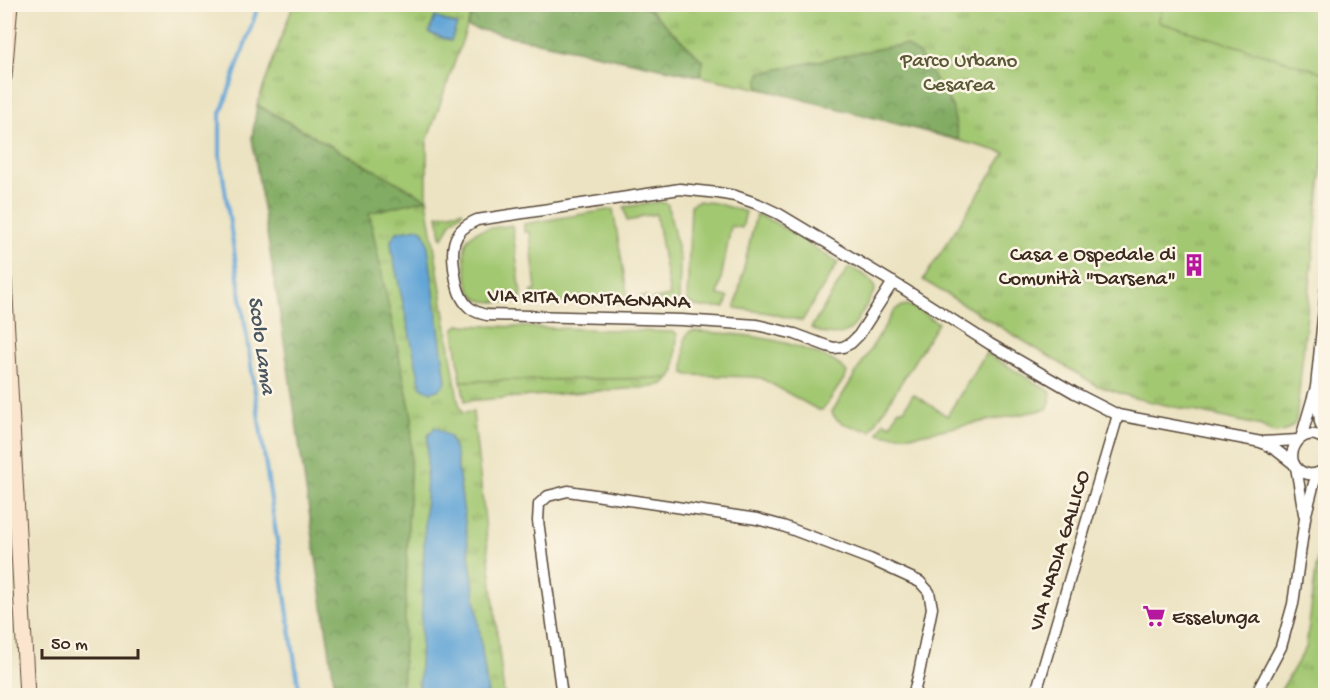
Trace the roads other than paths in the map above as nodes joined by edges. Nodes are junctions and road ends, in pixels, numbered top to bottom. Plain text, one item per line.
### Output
1 (10, 4) edge
2 (4, 78) edge
3 (4, 279) edge
4 (893, 282) junction
5 (1326, 289) edge
6 (1316, 387) junction
7 (1118, 415) junction
8 (1299, 439) junction
9 (1326, 439) edge
10 (1261, 442) junction
11 (1295, 465) junction
12 (1323, 471) edge
13 (1305, 518) junction
14 (27, 696) edge
15 (562, 696) edge
16 (913, 696) edge
17 (1035, 696) edge
18 (1256, 696) edge

1 - 2 main road
3 - 14 main road
4 - 4 street, VIA RITA MONTAGNANA
4 - 7 street, VIA RITA MONTAGNANA
5 - 6 street
6 - 8 street
6 - 9 street
7 - 10 street, VIA RITA MONTAGNANA
7 - 17 street, VIA NADIA GALLICO
8 - 9 street, VIA RITA MONTAGNANA
8 - 10 street, VIA RITA MONTAGNANA
8 - 11 street
10 - 11 street, VIA RITA MONTAGNANA
11 - 12 street
11 - 13 street
12 - 13 street
13 - 18 street
15 - 16 street

